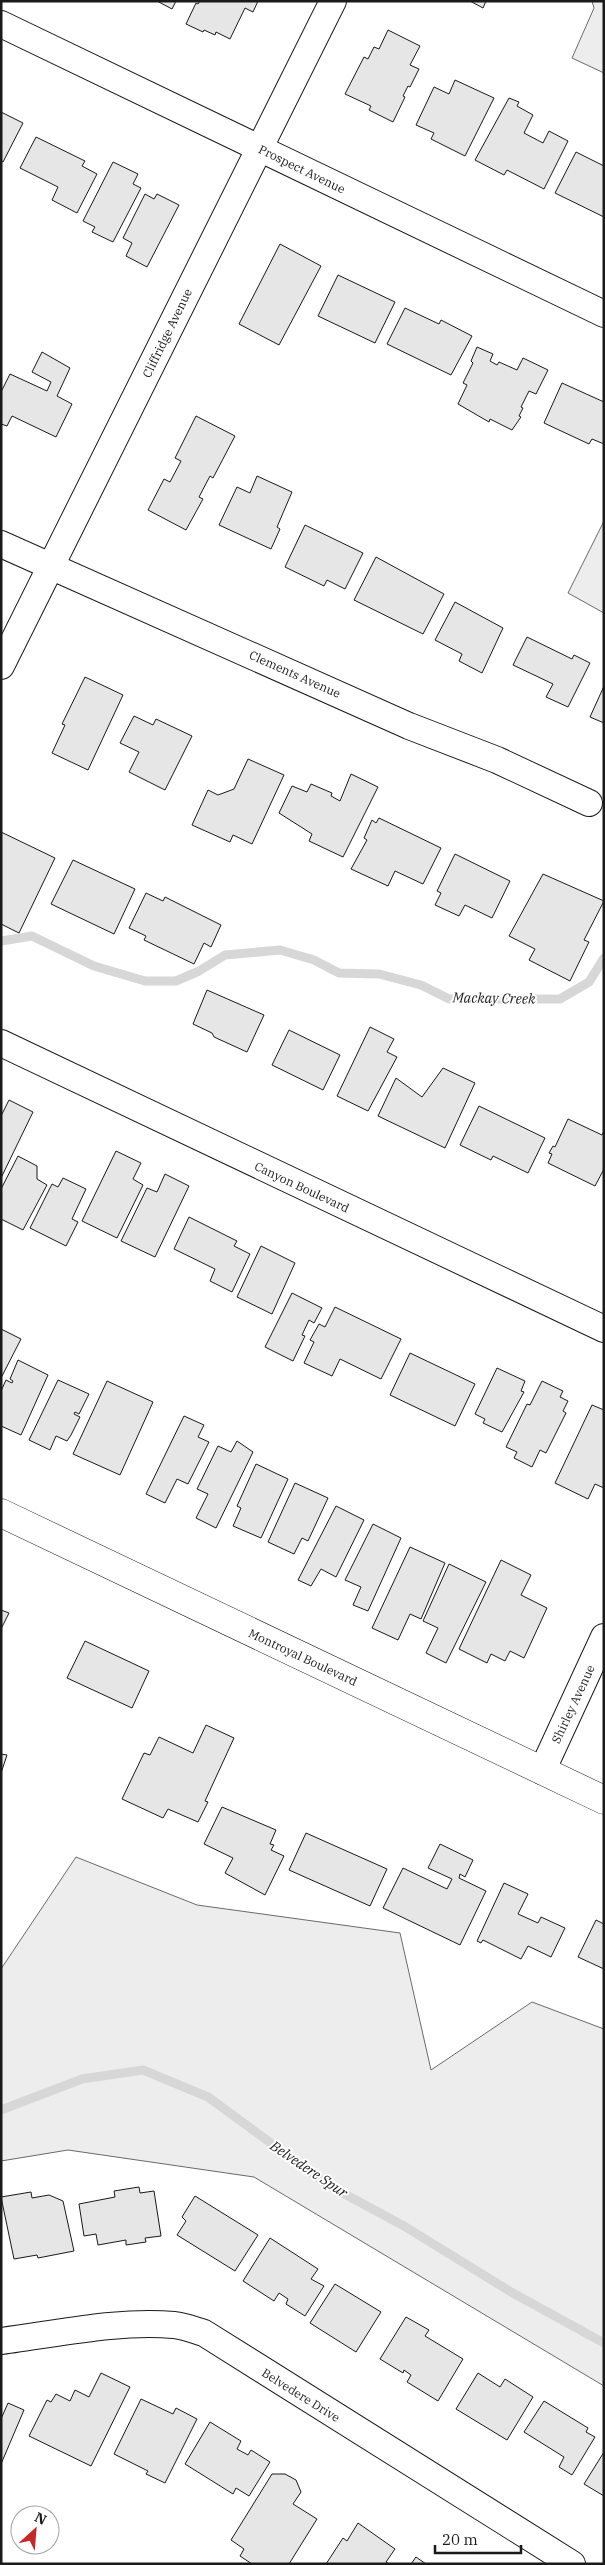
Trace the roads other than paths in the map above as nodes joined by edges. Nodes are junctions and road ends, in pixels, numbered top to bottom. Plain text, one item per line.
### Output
1 (333, 1) edge
2 (1, 24) edge
3 (259, 148) junction
4 (604, 314) edge
5 (1, 544) edge
6 (51, 567) junction
7 (1, 666) edge
8 (589, 803) dead end
9 (1, 1044) edge
10 (604, 1330) edge
11 (1, 1513) edge
12 (604, 1637) edge
13 (542, 1771) junction
14 (604, 1800) edge
15 (1, 2341) edge
16 (572, 2564) edge

1 - 3 street, Cliffridge Avenue
2 - 3 street, Prospect Avenue
3 - 4 street, Prospect Avenue
3 - 6 street, Cliffridge Avenue
5 - 6 street, Clements Avenue
6 - 7 street, Cliffridge Avenue
6 - 8 street, Clements Avenue
9 - 10 street, Canyon Boulevard
11 - 13 street, Montroyal Boulevard
12 - 13 street, Shirley Avenue
13 - 14 street, Montroyal Boulevard
15 - 16 street, Belvedere Drive

